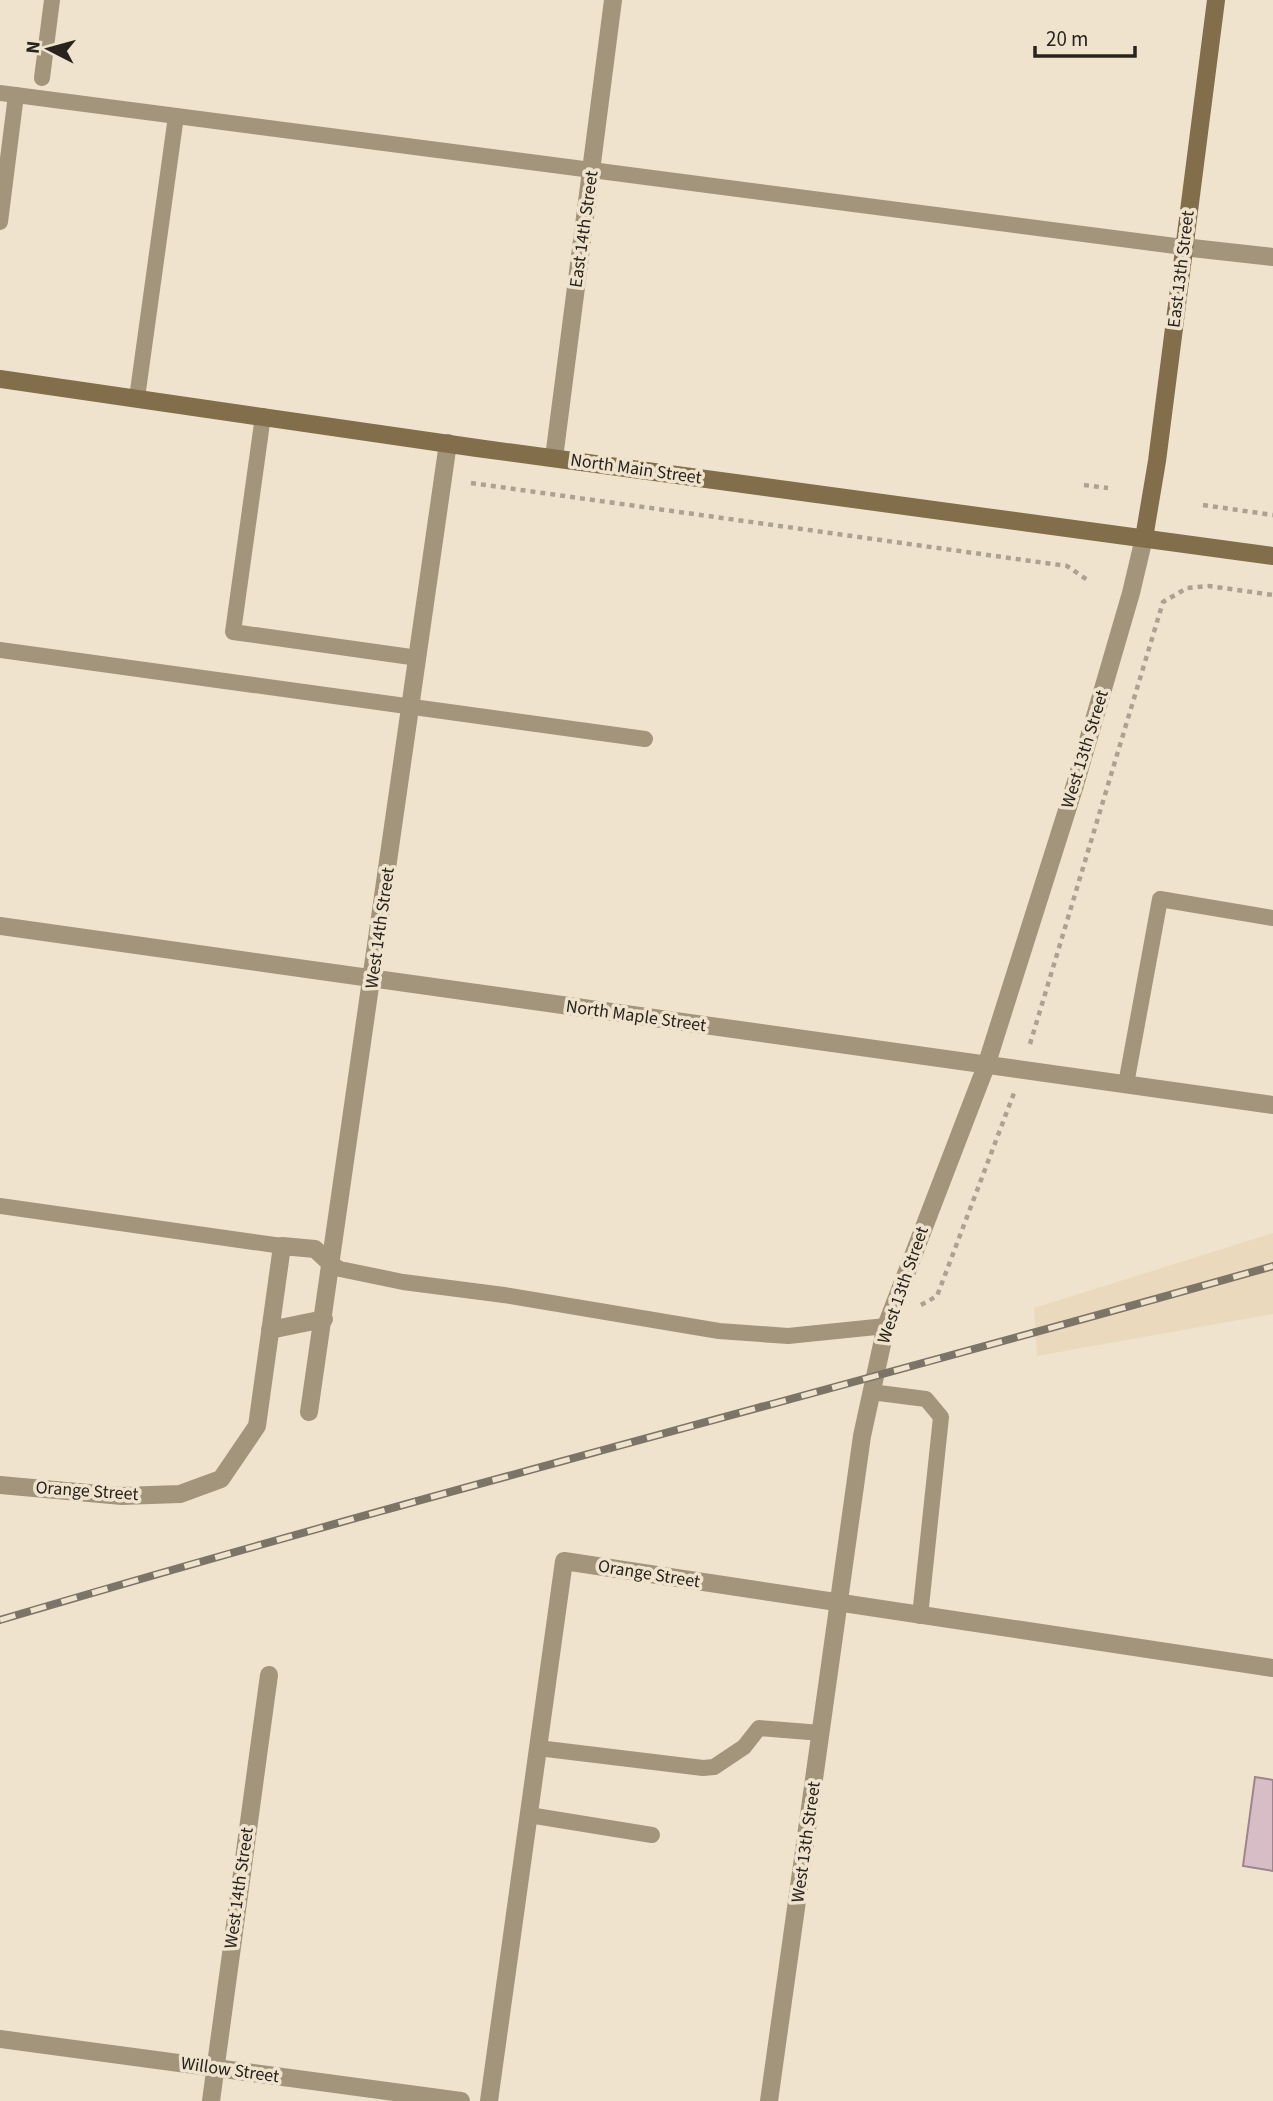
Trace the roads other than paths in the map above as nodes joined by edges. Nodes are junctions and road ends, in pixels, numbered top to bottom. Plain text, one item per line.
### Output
1 (52, 0) edge
2 (613, 0) edge
3 (1216, 0) edge
4 (42, 78) dead end
5 (8, 94) edge
6 (176, 116) junction
7 (592, 170) junction
8 (0, 222) edge
9 (1183, 247) junction
10 (1273, 257) edge
11 (0, 379) edge
12 (137, 398) junction
13 (263, 416) junction
14 (448, 443) junction
15 (554, 458) junction
16 (1143, 538) junction
17 (1273, 556) edge
18 (0, 650) edge
19 (418, 658) junction
20 (411, 707) junction
21 (645, 739) dead end
22 (1273, 918) edge
23 (0, 926) edge
24 (373, 979) junction
25 (986, 1066) junction
26 (1126, 1084) junction
27 (1273, 1105) edge
28 (0, 1206) edge
29 (282, 1246) junction
30 (331, 1264) junction
31 (324, 1319) junction
32 (886, 1326) junction
33 (270, 1329) junction
34 (871, 1392) junction
35 (309, 1412) dead end
36 (0, 1485) edge
37 (839, 1604) junction
38 (920, 1616) junction
39 (1273, 1668) edge
40 (268, 1675) dead end
41 (821, 1733) junction
42 (538, 1748) junction
43 (529, 1815) junction
44 (652, 1835) dead end
45 (0, 2039) edge
46 (215, 2068) junction
47 (211, 2101) edge
48 (461, 2101) edge
49 (489, 2101) edge
50 (769, 2101) edge

1 - 4 lane
2 - 7 street, East 14th Street
3 - 9 main road, East 13th Street
5 - 6 lane
5 - 8 lane
6 - 7 lane
6 - 12 lane
7 - 9 lane
7 - 15 street, East 14th Street
9 - 10 street
9 - 16 main road, East 13th Street
11 - 12 main road, North Main Street
12 - 13 main road, North Main Street
13 - 14 main road, North Main Street
13 - 19 lane
14 - 15 main road, North Main Street
14 - 19 street, West 14th Street
15 - 16 main road, North Main Street
16 - 17 main road, North Main Street
16 - 25 street, West 13th Street
18 - 20 lane
19 - 20 street, West 14th Street
20 - 21 lane
20 - 24 street, West 14th Street
22 - 26 lane
23 - 24 street, North Maple Street
24 - 25 street, North Maple Street
24 - 30 street, West 14th Street
25 - 26 street, North Maple Street
25 - 32 street, West 13th Street
26 - 27 street, North Maple Street
28 - 29 lane
29 - 30 street
29 - 33 street, Orange Street
30 - 31 street, West 14th Street
30 - 32 lane
31 - 33 street
31 - 35 street, West 14th Street
32 - 34 street, West 13th Street
33 - 36 street, Orange Street
34 - 37 street, West 13th Street
34 - 38 lane
37 - 38 street, Orange Street
37 - 41 street, West 13th Street
37 - 42 street, Orange Street
38 - 39 street, Orange Street
40 - 46 street, West 14th Street
41 - 42 lane
41 - 50 street, West 13th Street
42 - 43 street, Orange Street
43 - 44 lane
43 - 49 street, Orange Street
45 - 46 street, Willow Street
46 - 47 street, West 14th Street
46 - 48 street, Willow Street

